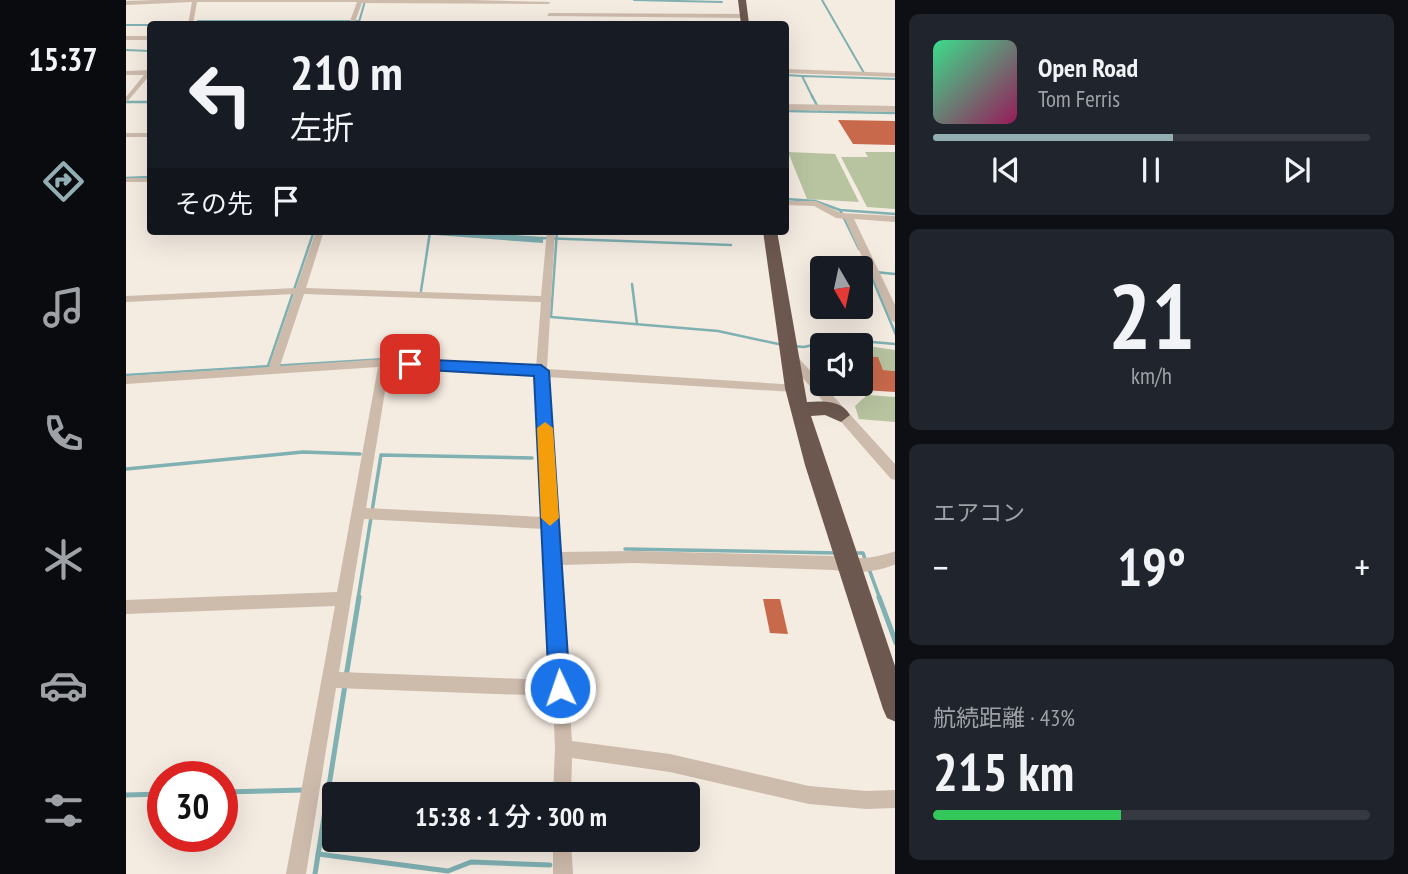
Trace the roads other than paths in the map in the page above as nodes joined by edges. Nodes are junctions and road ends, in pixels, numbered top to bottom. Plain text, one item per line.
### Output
1 (195, 0) edge
2 (742, 0) edge
3 (362, 1) edge
4 (548, 1) edge
5 (129, 3) edge
6 (554, 15) junction
7 (712, 16) junction
8 (691, 17) junction
9 (744, 20) edge
10 (192, 21) edge
11 (353, 21) edge
12 (550, 21) edge
13 (693, 21) edge
14 (714, 21) edge
15 (126, 38) edge
16 (147, 38) edge
17 (789, 71) edge
18 (126, 73) edge
19 (147, 73) edge
20 (895, 75) edge
21 (147, 76) edge
22 (126, 101) edge
23 (789, 107) edge
24 (895, 109) edge
25 (126, 135) edge
26 (147, 135) edge
27 (126, 180) edge
28 (147, 180) edge
29 (789, 203) edge
30 (844, 216) junction
31 (895, 219) edge
32 (318, 235) edge
33 (771, 235) edge
34 (550, 236) edge
35 (296, 291) junction
36 (126, 299) edge
37 (546, 299) junction
38 (895, 320) edge
39 (786, 348) junction
40 (384, 363) junction
41 (274, 367) junction
42 (541, 371) junction
43 (126, 380) edge
44 (794, 388) junction
45 (800, 409) junction
46 (841, 415) junction
47 (895, 475) edge
48 (367, 513) junction
49 (550, 523) junction
50 (895, 557) edge
51 (553, 559) junction
52 (855, 561) junction
53 (343, 599) junction
54 (126, 607) edge
55 (341, 680) junction
56 (560, 688) junction
57 (895, 709) edge
58 (564, 749) junction
59 (563, 782) edge
60 (895, 799) edge
61 (562, 852) edge
62 (296, 874) edge
63 (563, 874) edge

1 - 3 street
1 - 5 street
1 - 10 street
2 - 9 highway
3 - 4 street
3 - 11 street
4 - 6 street
6 - 8 street
6 - 12 street
7 - 8 street
7 - 9 street
7 - 14 street
8 - 13 street
15 - 16 street
17 - 20 street
18 - 19 street
21 - 22 street
23 - 24 street
25 - 26 street
27 - 28 street
29 - 30 street
30 - 31 street
30 - 38 street
32 - 35 street
33 - 39 highway
34 - 37 street
35 - 36 street
35 - 37 street
35 - 41 street
37 - 42 street
39 - 44 highway
39 - 46 street
40 - 41 street
40 - 42 street
40 - 48 street
41 - 43 street
42 - 44 street
42 - 49 street
44 - 45 highway
45 - 46 highway
45 - 52 highway
46 - 47 street
48 - 49 street
48 - 53 street
49 - 51 street
50 - 52 street
51 - 52 street
51 - 56 street
52 - 57 highway
53 - 54 street
53 - 55 street
55 - 56 street
55 - 62 street
56 - 58 street
58 - 59 street
58 - 60 street
61 - 63 street

